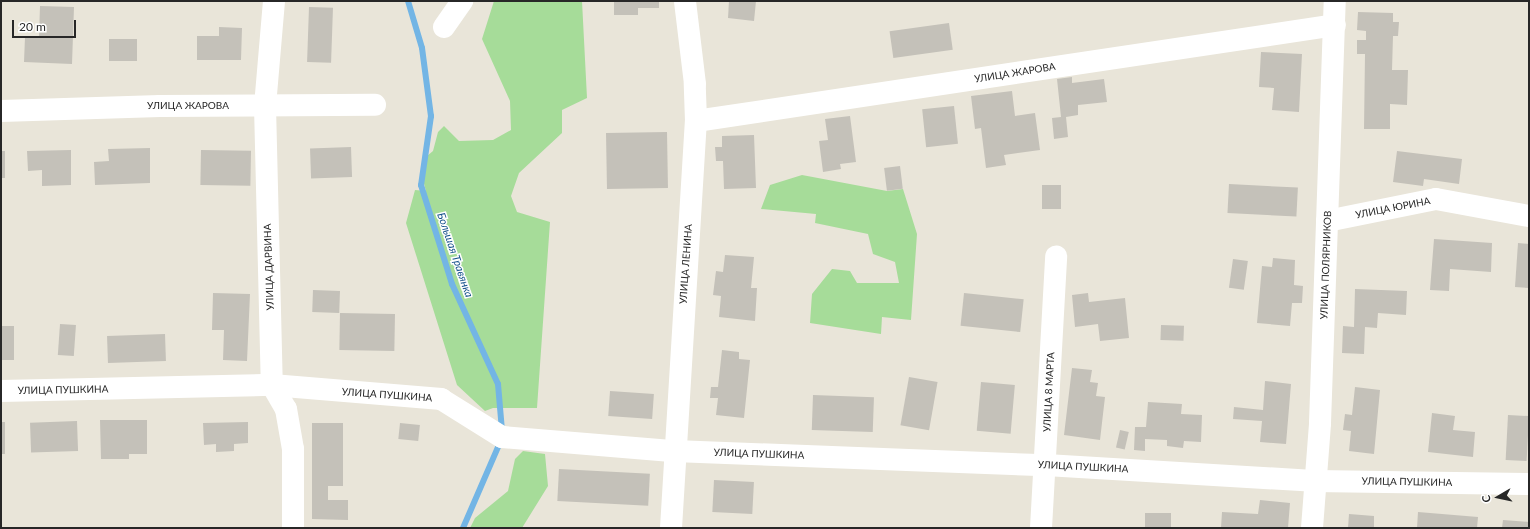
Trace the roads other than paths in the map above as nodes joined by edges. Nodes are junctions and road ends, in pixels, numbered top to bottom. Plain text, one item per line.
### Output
1 (274, 1) edge
2 (462, 1) edge
3 (685, 1) edge
4 (1335, 1) edge
5 (1335, 25) junction
6 (444, 27) dead end
7 (375, 105) dead end
8 (265, 106) junction
9 (1, 111) edge
10 (696, 121) junction
11 (1529, 216) edge
12 (1327, 221) junction
13 (1056, 256) dead end
14 (272, 385) junction
15 (1, 391) edge
16 (674, 451) junction
17 (1046, 465) junction
18 (1314, 481) junction
19 (1529, 484) edge
20 (292, 528) edge
21 (671, 528) edge
22 (1040, 528) edge
23 (1312, 528) edge

1 - 8 street, УЛИЦА ДАРВИНА
2 - 6 street
3 - 10 street, УЛИЦА ЛЕНИНА
4 - 5 street, УЛИЦА ПОЛЯРНИКОВ
5 - 10 street, УЛИЦА ЖАРОВА
5 - 12 street, УЛИЦА ПОЛЯРНИКОВ
7 - 8 street, УЛИЦА ЖАРОВА
8 - 9 street, УЛИЦА ЖАРОВА
8 - 14 street, УЛИЦА ДАРВИНА
10 - 16 street, УЛИЦА ЛЕНИНА
11 - 12 street, УЛИЦА ЮРИНА
12 - 18 street, УЛИЦА ПОЛЯРНИКОВ
13 - 17 street, УЛИЦА 8 МАРТА
14 - 15 street, УЛИЦА ПУШКИНА
14 - 16 street, УЛИЦА ПУШКИНА
14 - 20 street, УЛИЦА ДАРВИНА
16 - 17 street, УЛИЦА ПУШКИНА
16 - 21 street, УЛИЦА ЛЕНИНА
17 - 18 street, УЛИЦА ПУШКИНА
17 - 22 street, УЛИЦА 8 МАРТА
18 - 19 street, УЛИЦА ПУШКИНА
18 - 23 street, УЛИЦА ПОЛЯРНИКОВ

